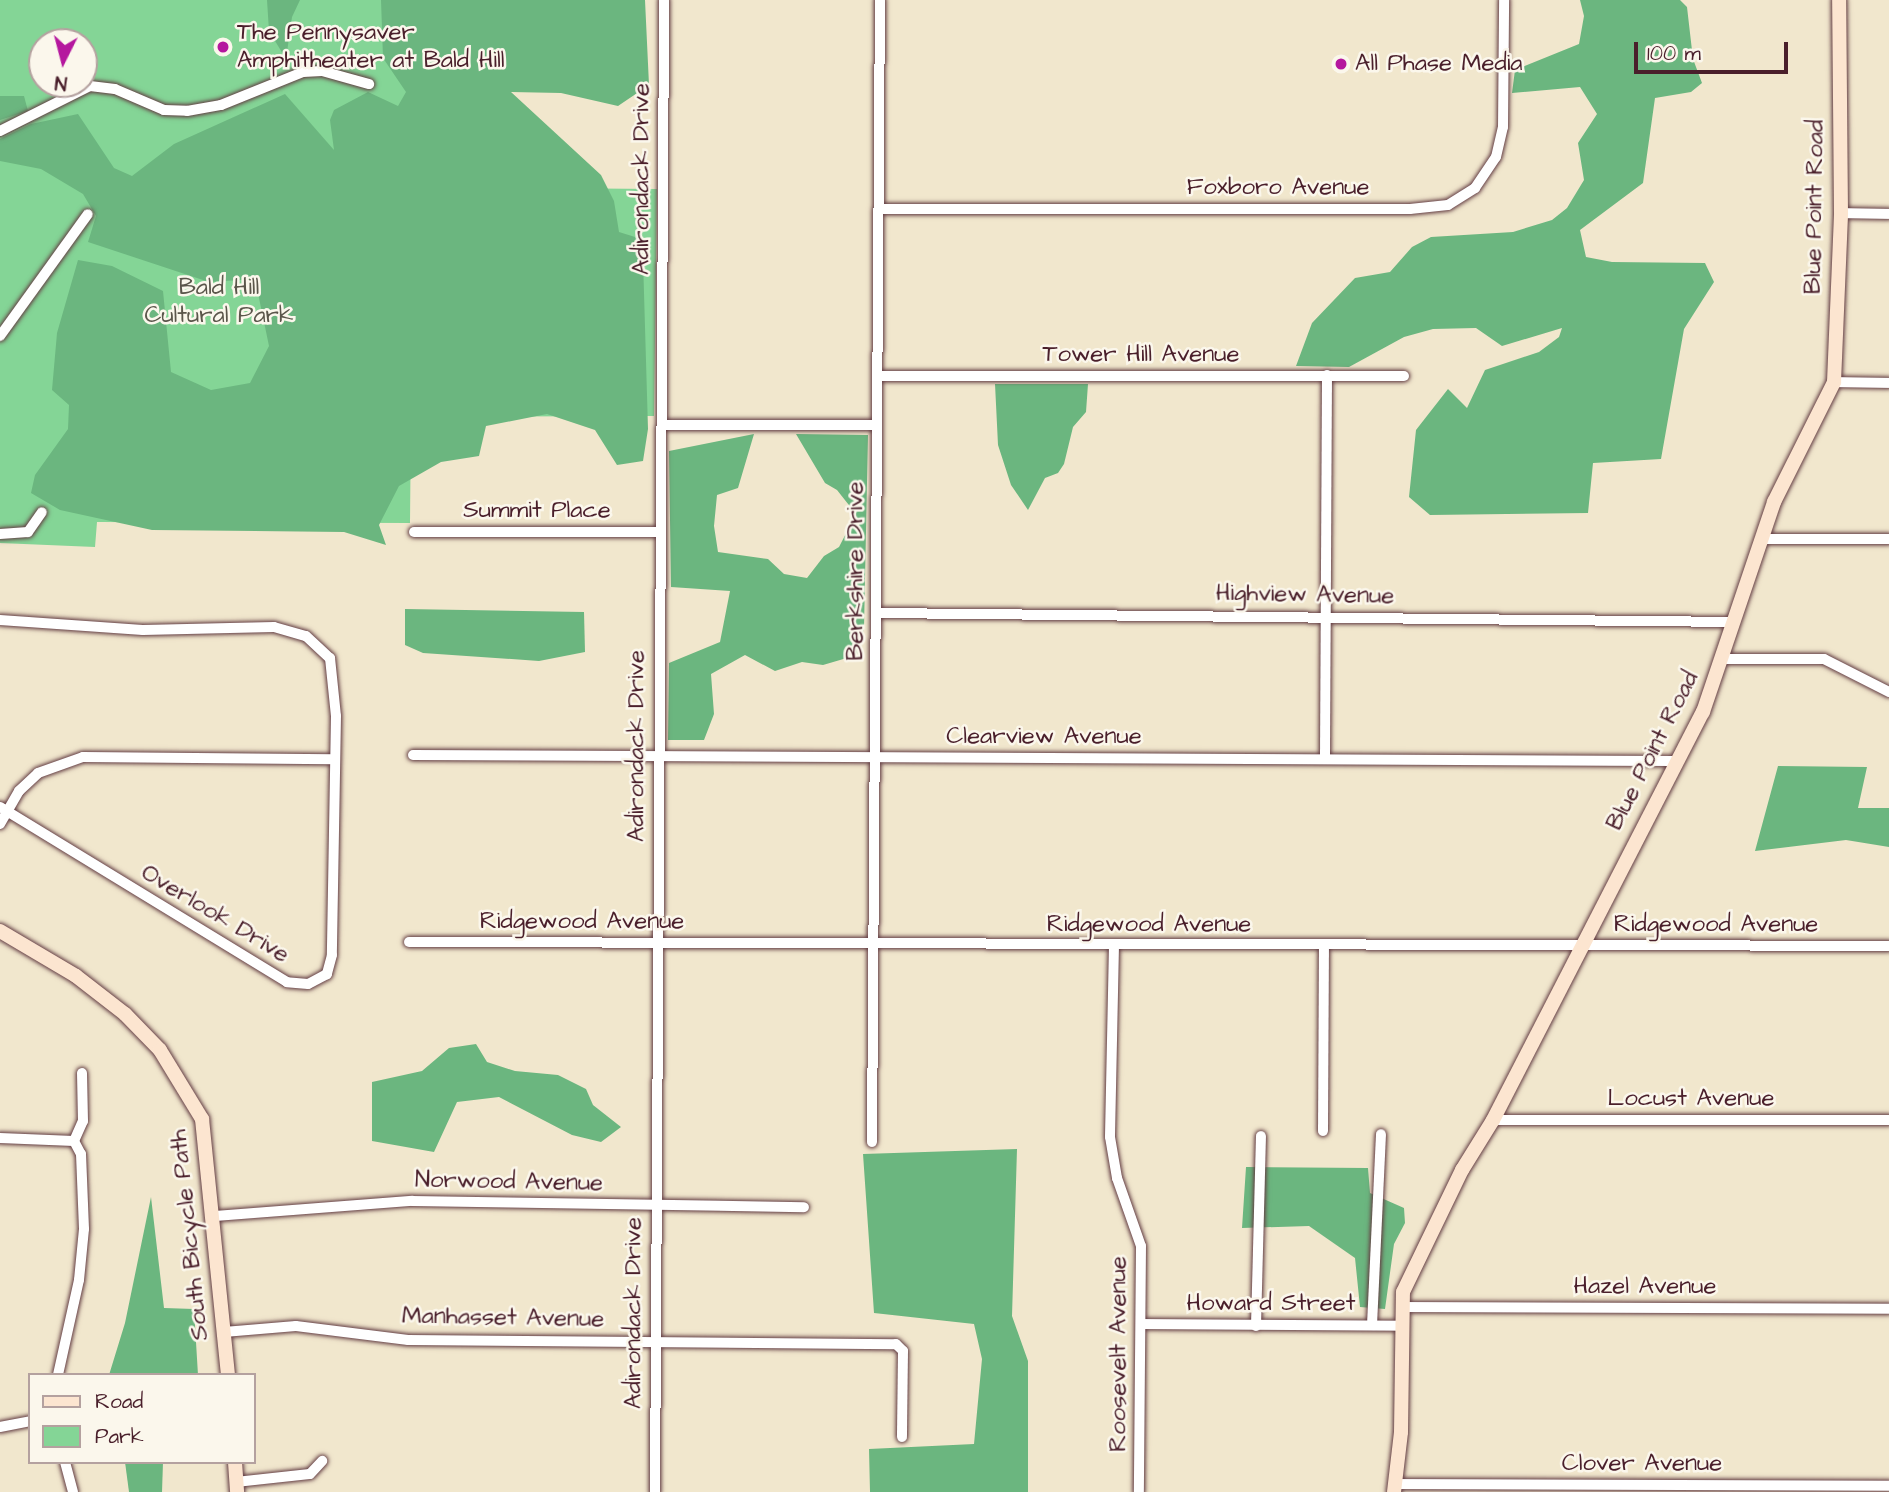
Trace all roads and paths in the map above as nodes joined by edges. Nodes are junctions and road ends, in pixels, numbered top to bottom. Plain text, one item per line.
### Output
1 (664, 0) edge
2 (880, 0) edge
3 (1504, 0) edge
4 (1839, 0) edge
5 (369, 84) dead end
6 (0, 131) edge
7 (881, 209) junction
8 (1841, 213) junction
9 (88, 214) dead end
10 (1889, 214) edge
11 (0, 336) edge
12 (1326, 375) junction
13 (879, 376) junction
14 (1404, 376) dead end
15 (1834, 382) junction
16 (1889, 383) edge
17 (663, 425) junction
18 (877, 425) junction
19 (41, 512) dead end
20 (414, 532) dead end
21 (659, 532) junction
22 (0, 534) edge
23 (1761, 539) junction
24 (1889, 539) edge
25 (878, 613) junction
26 (1326, 615) junction
27 (0, 621) edge
28 (1732, 622) junction
29 (1723, 659) junction
30 (1889, 692) edge
31 (413, 755) dead end
32 (659, 757) junction
33 (1325, 757) junction
34 (877, 758) junction
35 (334, 759) junction
36 (1675, 761) junction
37 (2, 817) edge
38 (0, 834) edge
39 (0, 931) edge
40 (409, 942) dead end
41 (657, 943) junction
42 (874, 944) junction
43 (1114, 945) junction
44 (1581, 945) junction
45 (1889, 946) edge
46 (1324, 947) junction
47 (82, 1073) dead end
48 (1493, 1120) junction
49 (1889, 1120) edge
50 (1324, 1131) dead end
51 (1381, 1133) dead end
52 (1261, 1136) dead end
53 (0, 1138) edge
54 (74, 1141) junction
55 (872, 1142) dead end
56 (655, 1204) junction
57 (804, 1207) dead end
58 (215, 1216) junction
59 (1402, 1307) junction
60 (1889, 1309) edge
61 (1141, 1324) junction
62 (1372, 1325) junction
63 (1256, 1326) junction
64 (1402, 1326) junction
65 (224, 1332) junction
66 (654, 1341) junction
67 (58, 1373) edge
68 (228, 1373) edge
69 (28, 1421) edge
70 (0, 1427) edge
71 (902, 1437) dead end
72 (322, 1461) dead end
73 (66, 1464) edge
74 (235, 1464) edge
75 (1889, 1486) edge
76 (237, 1487) edge
77 (1394, 1488) edge
78 (73, 1492) edge
79 (655, 1492) edge
80 (1139, 1492) edge

1 - 17 street, Adirondack Drive
2 - 7 street, Berkshire Drive
3 - 7 street, Foxboro Avenue
4 - 8 street, Blue Point Road
5 - 6 street
7 - 13 street, Berkshire Drive
8 - 10 street
8 - 15 street, Blue Point Road
9 - 11 street
12 - 13 street, Tower Hill Avenue
12 - 14 street, Tower Hill Avenue
12 - 26 street
13 - 18 street, Berkshire Drive
15 - 16 street
15 - 23 street, Blue Point Road
17 - 18 street
17 - 21 street, Adirondack Drive
18 - 25 street, Berkshire Drive
19 - 22 street
20 - 21 street, Summit Place
21 - 32 street, Adirondack Drive
23 - 24 street
23 - 28 street, Blue Point Road
25 - 26 street, Highview Avenue
25 - 34 street, Berkshire Drive
26 - 28 street, Highview Avenue
26 - 33 street
27 - 35 street, Overlook Drive
28 - 29 street, Blue Point Road
29 - 30 street
29 - 36 street, Blue Point Road
31 - 32 street, Clearview Avenue
32 - 34 street, Clearview Avenue
32 - 41 street, Adirondack Drive
33 - 34 street, Clearview Avenue
33 - 36 street, Clearview Avenue
34 - 42 street, Berkshire Drive
35 - 37 street
35 - 37 street, Overlook Drive
36 - 44 street, Blue Point Road
37 - 38 street
39 - 58 street, South Bicycle Path
40 - 41 street, Ridgewood Avenue
41 - 42 street, Ridgewood Avenue
41 - 56 street, Adirondack Drive
42 - 43 street, Ridgewood Avenue
42 - 55 street, Berkshire Drive
43 - 46 street, Ridgewood Avenue
43 - 61 street, Roosevelt Avenue
44 - 45 street, Ridgewood Avenue
44 - 46 street, Ridgewood Avenue
44 - 48 street, Blue Point Road
46 - 50 street
47 - 54 street
48 - 49 street, Locust Avenue
48 - 59 street, Blue Point Road
51 - 62 street
52 - 63 street
53 - 54 street
54 - 67 street
56 - 57 street, Norwood Avenue
56 - 58 street, Norwood Avenue
56 - 66 street, Adirondack Drive
58 - 65 street, South Bicycle Path
59 - 60 street, Hazel Avenue
59 - 64 street, Blue Point Road
61 - 63 street, Howard Street
61 - 80 street, Roosevelt Avenue
62 - 63 street, Howard Street
62 - 64 street, Howard Street
64 - 77 street, Blue Point Road
65 - 66 street, Manhasset Avenue
65 - 68 street, South Bicycle Path
66 - 71 street, Manhasset Avenue
66 - 79 street, Adirondack Drive
69 - 70 street
72 - 76 street
73 - 78 street
74 - 76 street
75 - 77 street, Clover Avenue

